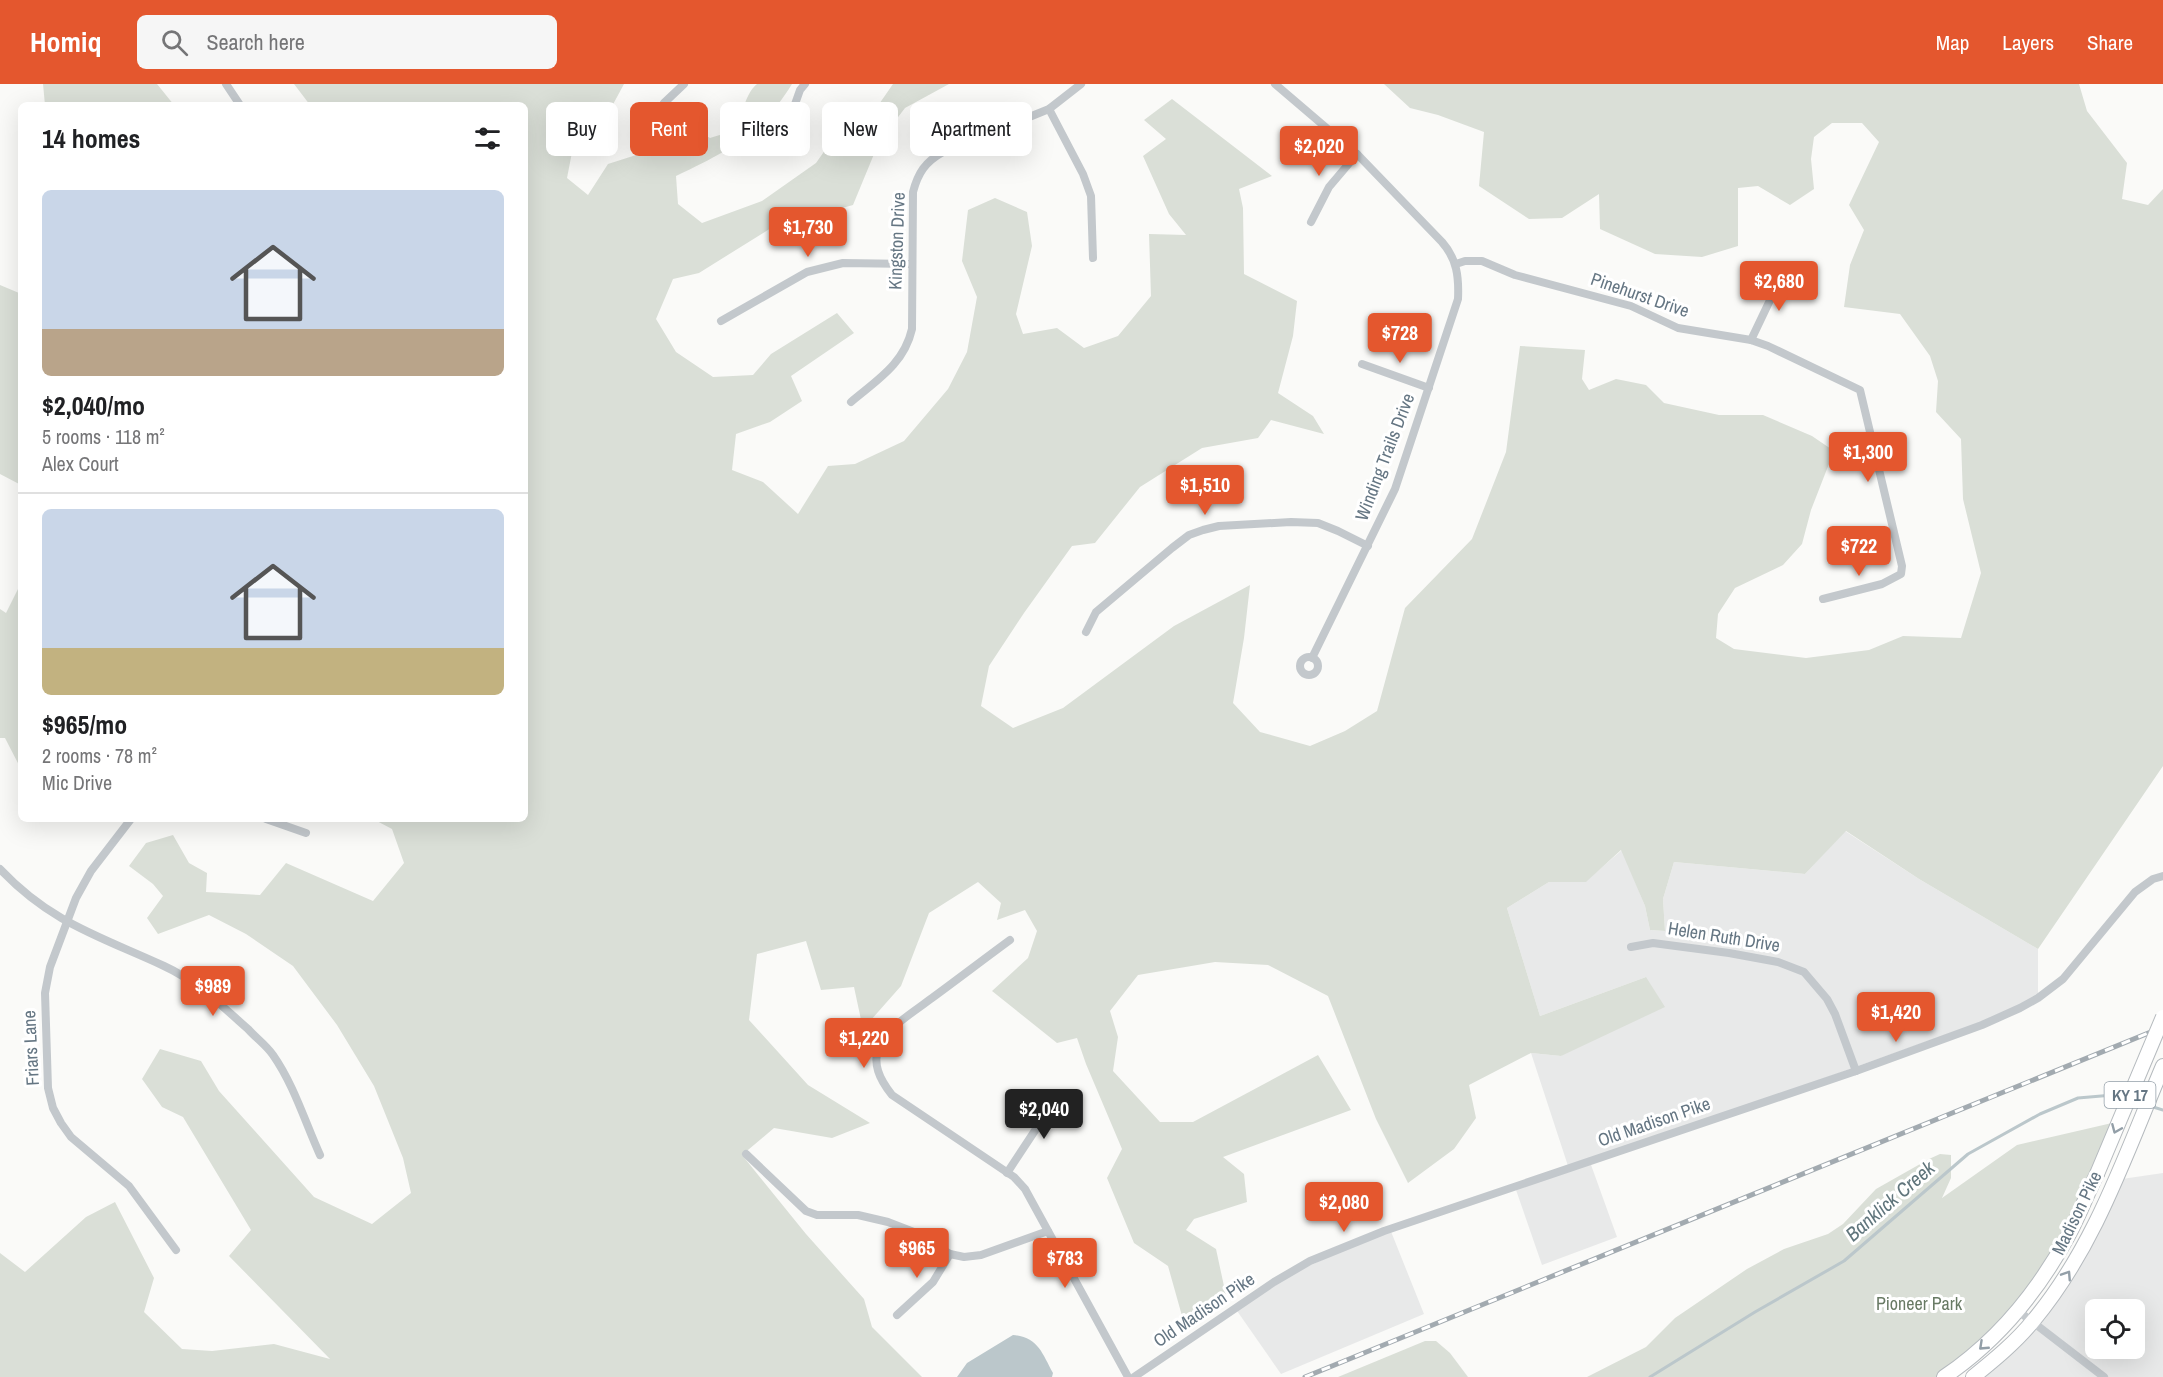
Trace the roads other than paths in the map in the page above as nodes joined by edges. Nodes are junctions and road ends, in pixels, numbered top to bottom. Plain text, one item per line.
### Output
1 (226, 84) edge
2 (684, 84) edge
3 (805, 84) edge
4 (1081, 84) edge
5 (1275, 84) edge
6 (238, 102) edge
7 (665, 102) edge
8 (796, 102) edge
9 (1049, 109) junction
10 (1358, 154) junction
11 (1311, 222) dead end
12 (1093, 258) dead end
13 (912, 264) junction
14 (1456, 264) junction
15 (1783, 273) dead end
16 (721, 321) dead end
17 (1751, 340) junction
18 (1362, 364) dead end
19 (1428, 388) junction
20 (851, 402) dead end
21 (1368, 546) junction
22 (1823, 599) dead end
23 (1086, 632) dead end
24 (1312, 658) dead end
25 (129, 822) edge
26 (275, 822) edge
27 (306, 833) dead end
28 (0, 869) edge
29 (2163, 876) edge
30 (67, 922) junction
31 (1010, 940) dead end
32 (1631, 947) dead end
33 (2163, 1017) edge
34 (2163, 1066) edge
35 (1856, 1071) junction
36 (1039, 1095) dead end
37 (746, 1154) dead end
38 (320, 1155) dead end
39 (1007, 1173) junction
40 (1048, 1231) junction
41 (176, 1250) dead end
42 (950, 1254) junction
43 (2017, 1310) junction
44 (897, 1315) dead end
45 (2032, 1322) junction
46 (1128, 1377) edge
47 (1134, 1377) edge
48 (1944, 1377) edge
49 (1973, 1377) edge
50 (2104, 1377) edge

1 - 6 street
2 - 7 street
3 - 8 street
4 - 9 street, Kingston Drive
5 - 10 street, Winding Trails Drive
9 - 12 street
9 - 13 street, Kingston Drive
10 - 11 street
10 - 14 street, Winding Trails Drive
13 - 16 street
13 - 20 street, Kingston Drive
14 - 17 street, Pinehurst Drive
14 - 19 street, Winding Trails Drive
15 - 17 street
17 - 22 street, Pinehurst Drive
18 - 19 street
19 - 21 street, Winding Trails Drive
21 - 23 street
21 - 24 street, Winding Trails Drive
25 - 30 street, Friars Lane
26 - 27 street
28 - 30 street
29 - 35 street, Old Madison Pike
30 - 38 street
30 - 41 street, Friars Lane
31 - 39 street
32 - 35 street, Helen Ruth Drive
33 -> 43 main road, Madison Pike / KY 17, bridge
45 -> 34 main road, Madison Pike / KY 17
35 - 47 street, Old Madison Pike
36 - 39 street
37 - 42 street
39 - 40 street
40 - 42 street
40 - 46 street
42 - 44 street
43 - 45 street
43 -> 48 main road, Madison Pike / KY 17
45 - 49 main road, Madison Pike / KY 17
45 - 50 street

